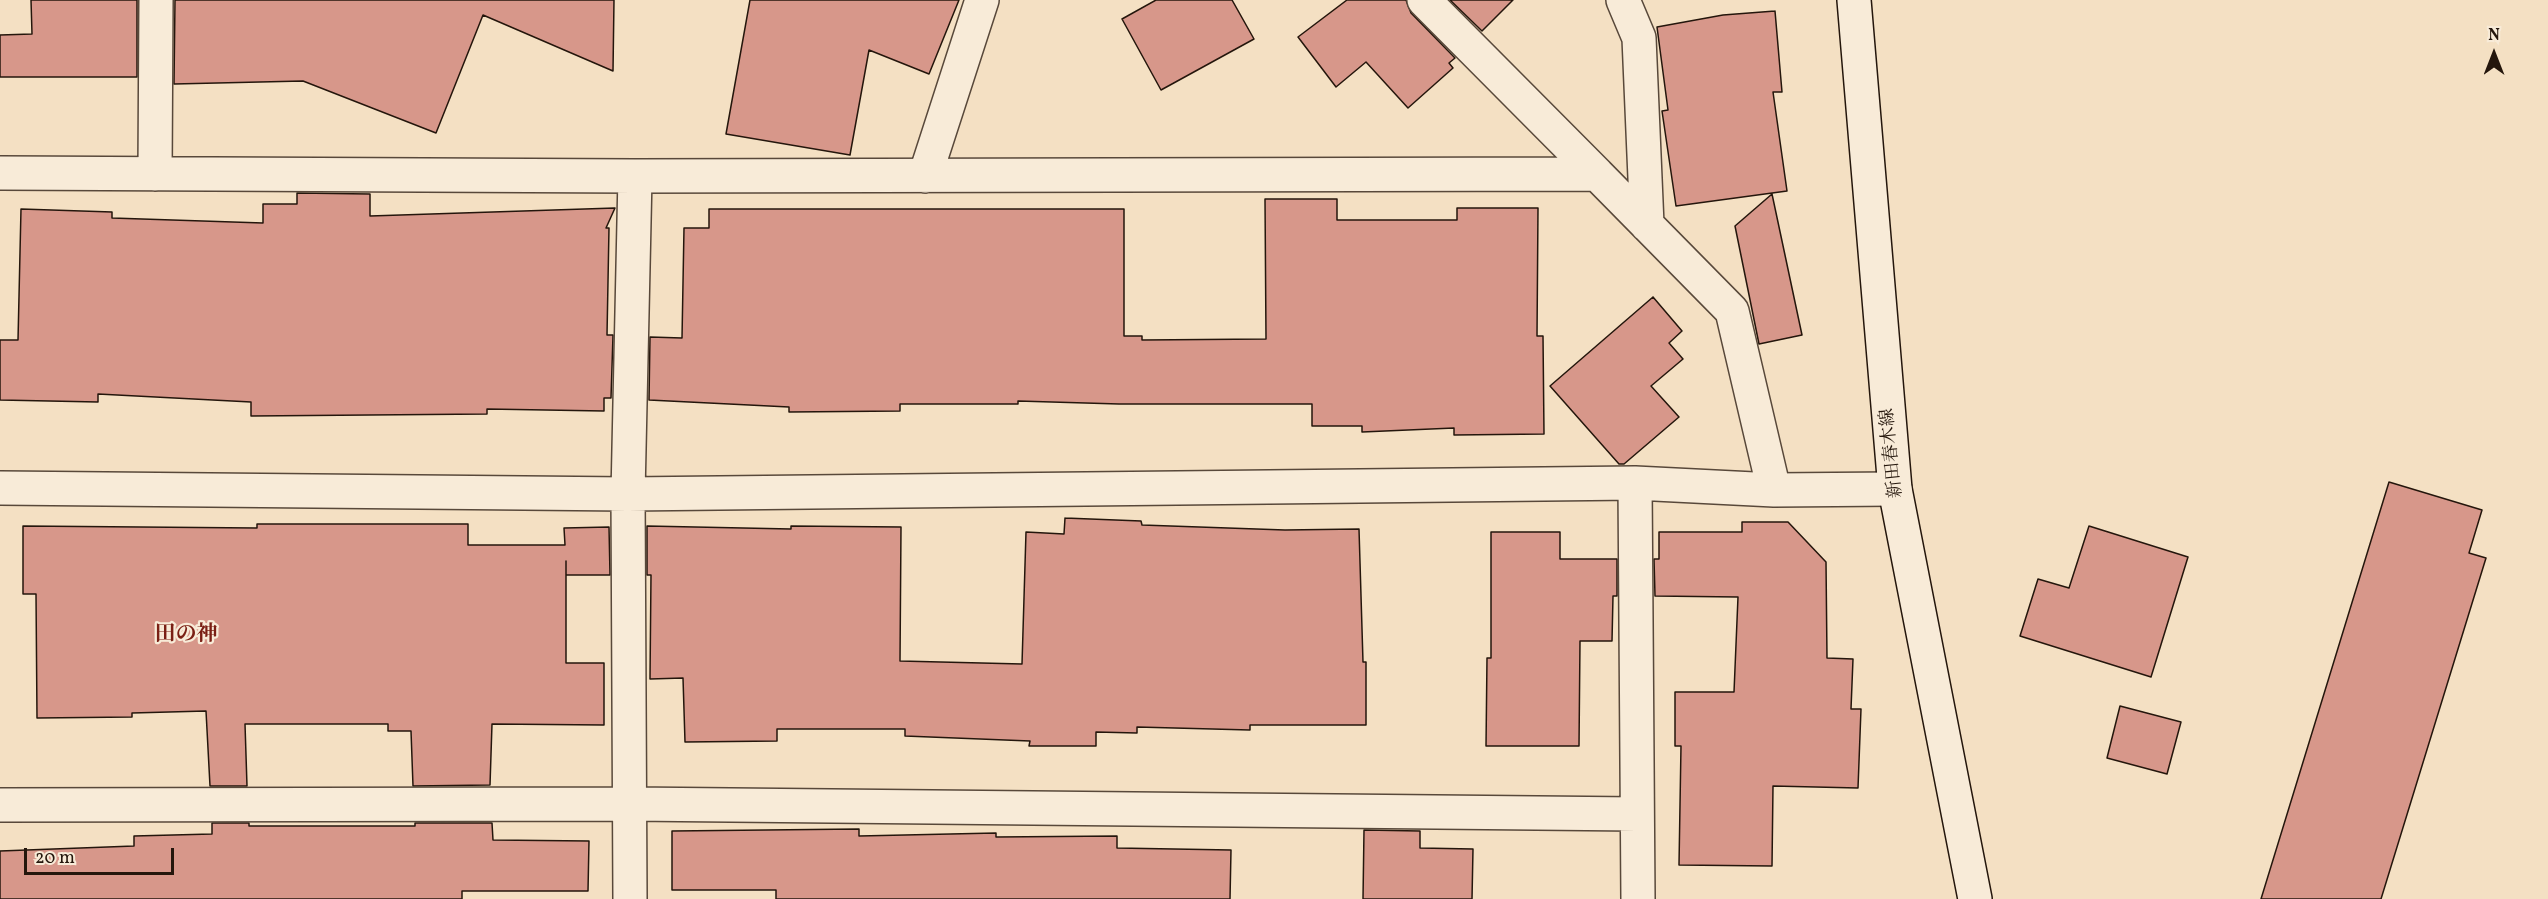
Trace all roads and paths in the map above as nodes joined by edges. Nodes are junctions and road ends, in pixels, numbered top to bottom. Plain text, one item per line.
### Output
1 (156, 0) edge
2 (982, 0) edge
3 (1424, 0) edge
4 (1623, 0) edge
5 (1854, 0) edge
6 (0, 173) edge
7 (155, 174) junction
8 (1597, 174) junction
9 (635, 176) junction
10 (925, 176) junction
11 (1647, 225) junction
12 (1635, 483) junction
13 (0, 488) edge
14 (1895, 489) junction
15 (1774, 490) junction
16 (628, 494) junction
17 (630, 804) junction
18 (0, 805) edge
19 (1636, 814) junction
20 (630, 899) edge
21 (1638, 899) edge
22 (1975, 899) edge

1 - 7 street
2 - 10 street
3 - 8 street
4 - 11 street
5 - 14 street, 新田春木線
6 - 7 street
7 - 9 street
8 - 10 street
8 - 11 street
9 - 10 street
9 - 16 street
11 - 15 street
12 - 15 street
12 - 16 street
12 - 19 street
13 - 16 street
14 - 15 street
14 - 22 street, 新田春木線
16 - 17 street
17 - 18 street
17 - 19 street
17 - 20 street
19 - 21 street

